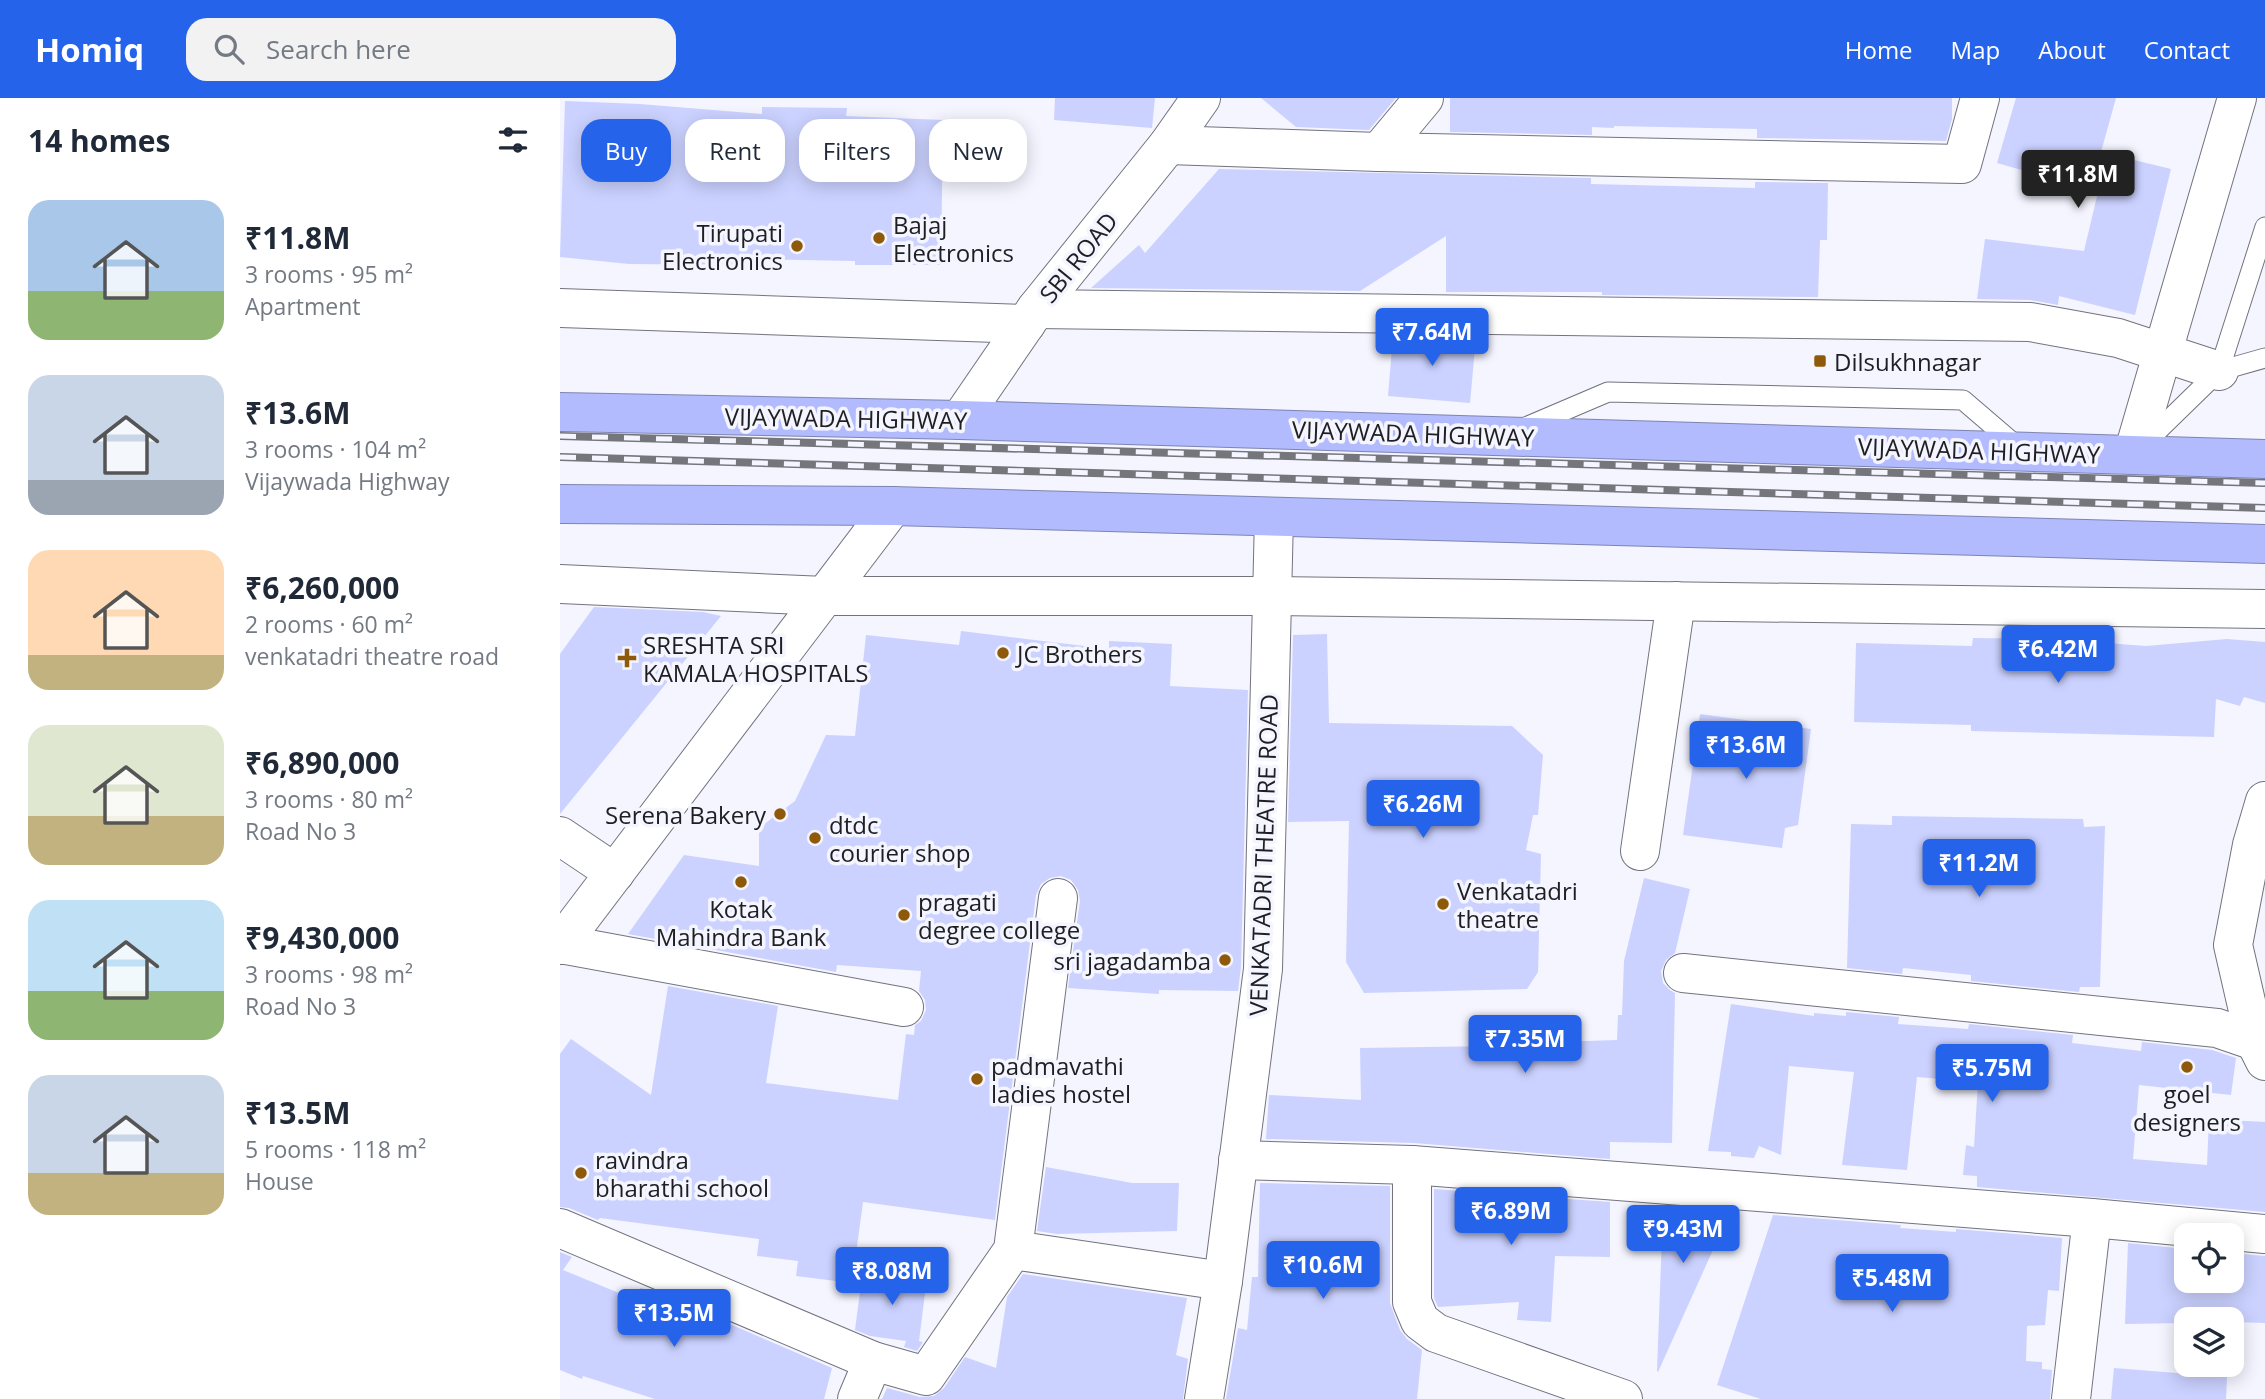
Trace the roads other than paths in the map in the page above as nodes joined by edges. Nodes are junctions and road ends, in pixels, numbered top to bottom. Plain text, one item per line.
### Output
1 (1201, 98) edge
2 (1424, 98) edge
3 (1979, 98) edge
4 (2237, 98) edge
5 (1168, 145) junction
6 (1378, 152) junction
7 (2265, 227) edge
8 (560, 307) edge
9 (1031, 316) junction
10 (2163, 353) junction
11 (2265, 358) edge
12 (2218, 371) junction
13 (560, 412) edge
14 (960, 420) junction
15 (2133, 454) junction
16 (2265, 459) edge
17 (560, 503) edge
18 (893, 506) junction
19 (1274, 517) junction
20 (2265, 544) edge
21 (560, 584) edge
22 (825, 596) junction
23 (1273, 596) junction
24 (1676, 601) junction
25 (2265, 609) edge
26 (2265, 801) edge
27 (560, 836) edge
28 (1640, 850) dead end
29 (615, 873) junction
30 (1058, 898) dead end
31 (561, 945) edge
32 (1683, 973) dead end
33 (904, 1007) dead end
34 (2260, 1051) edge
35 (1238, 1160) junction
36 (1412, 1165) junction
37 (2092, 1218) junction
38 (560, 1228) edge
39 (2265, 1234) edge
40 (1013, 1250) junction
41 (1223, 1281) junction
42 (873, 1361) junction
43 (857, 1399) edge
44 (1204, 1399) edge
45 (1623, 1399) edge
46 (2071, 1399) edge

1 - 5 street, SBI ROAD
2 - 6 street
3 - 6 street
4 - 10 street
5 - 6 street
5 - 9 street, SBI ROAD
7 - 12 lane
8 - 9 street
9 - 10 street
9 - 14 street, SBI ROAD
10 - 12 street
10 - 15 street
11 - 12 lane
12 - 15 lane
13 - 14 highway, VIJAYWADA HIGHWAY
14 - 15 highway, VIJAYWADA HIGHWAY
15 - 16 highway, VIJAYWADA HIGHWAY
17 - 18 highway
18 - 19 highway
18 - 22 street
19 - 20 highway
19 - 23 street, VENKATADRI THEATRE ROAD
21 - 22 street
22 - 23 street
22 - 29 street
23 - 24 street
23 - 35 street, VENKATADRI THEATRE ROAD
24 - 25 street
24 - 28 street
26 - 34 street
27 - 29 street
29 - 31 street
30 - 40 street
31 - 33 street
32 - 34 street
35 - 36 street
35 - 41 street, VENKATADRI THEATRE ROAD
36 - 37 street
36 - 45 street
37 - 39 street
37 - 46 street
38 - 42 street
40 - 41 street
40 - 42 street
41 - 44 street, VENKATADRI THEATRE ROAD
42 - 43 street

